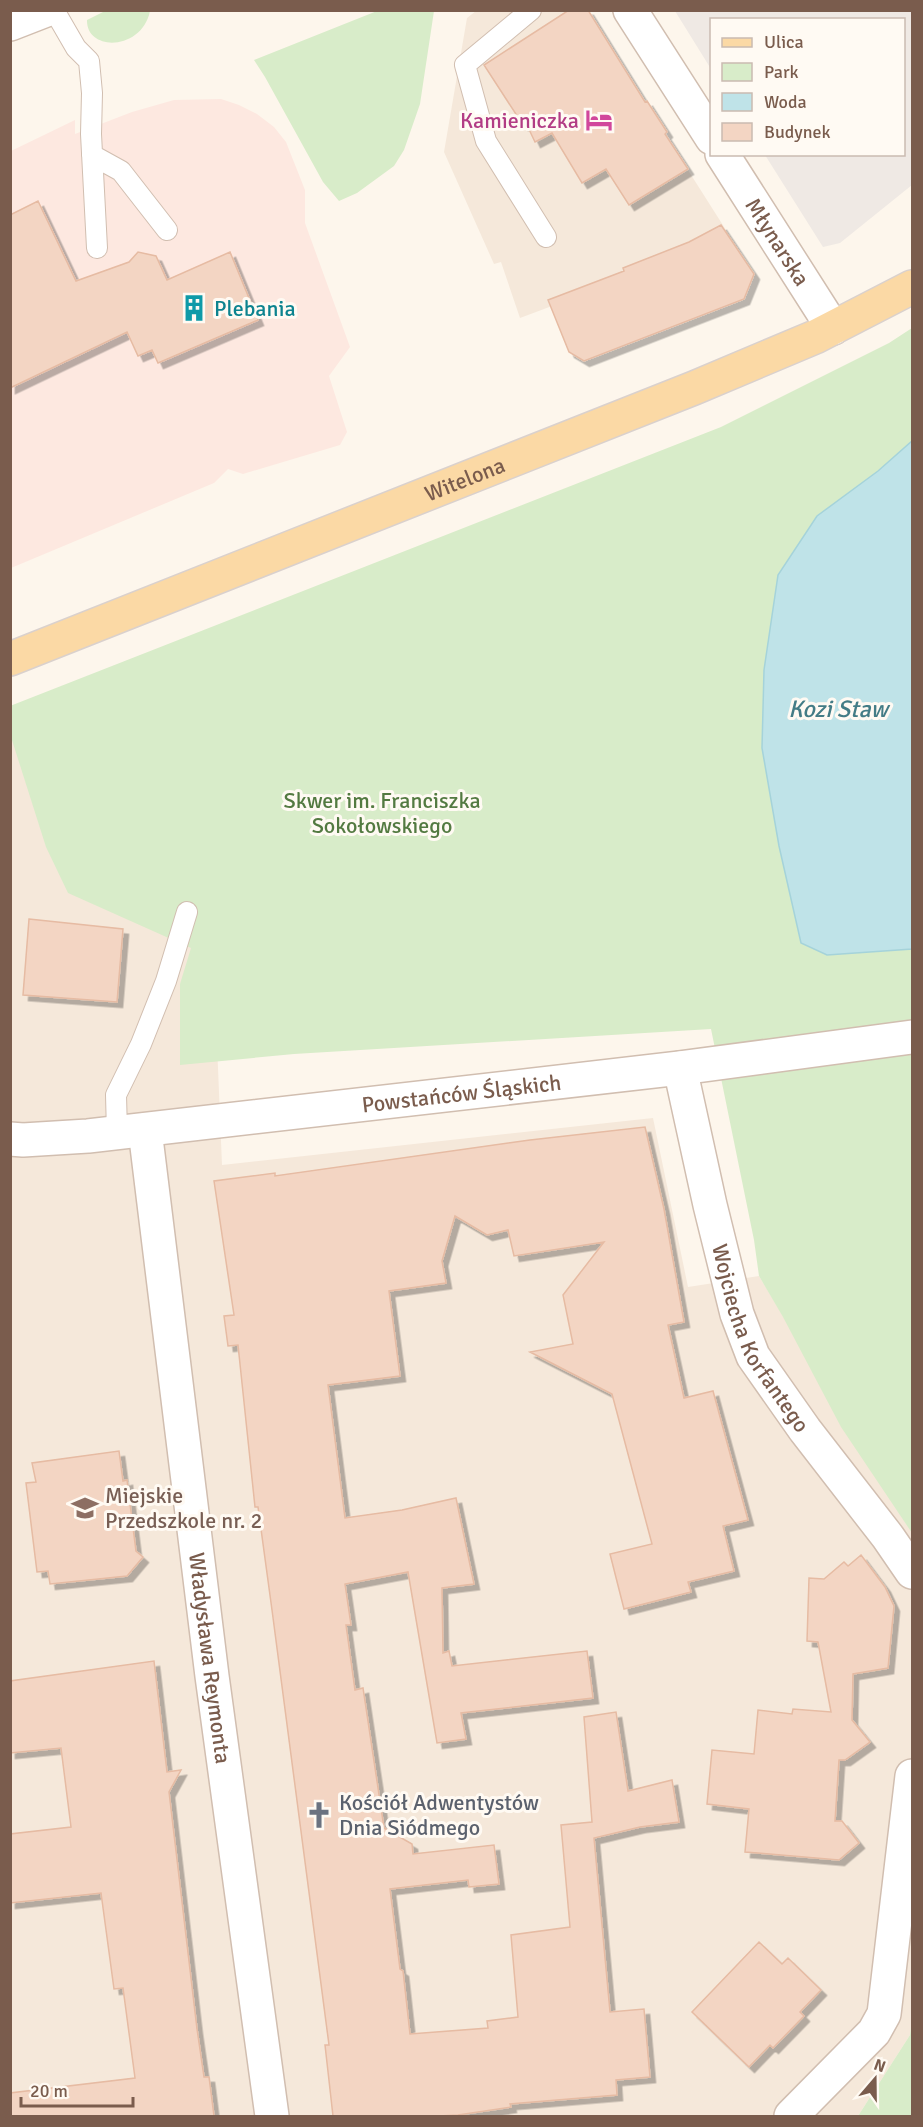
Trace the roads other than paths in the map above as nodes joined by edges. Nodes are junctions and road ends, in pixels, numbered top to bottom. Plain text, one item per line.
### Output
1 (46, 10) edge
2 (54, 10) edge
3 (531, 10) edge
4 (630, 10) edge
5 (10, 24) edge
6 (710, 136) edge
7 (92, 155) junction
8 (723, 156) edge
9 (167, 230) dead end
10 (546, 237) dead end
11 (97, 248) dead end
12 (912, 286) edge
13 (833, 328) junction
14 (12, 654) edge
15 (187, 912) dead end
16 (912, 1037) edge
17 (680, 1068) junction
18 (131, 1131) junction
19 (10, 1139) edge
20 (912, 1572) edge
21 (912, 1776) edge
22 (272, 2116) edge
23 (791, 2116) edge

1 - 5 street
2 - 7 lane
3 - 10 lane
4 - 6 street
7 - 9 lane
7 - 11 lane
8 - 13 street, Młynarska
12 - 13 main road, Witelona
13 - 14 main road, Witelona
15 - 18 lane
16 - 17 street, Powstańców Śląskich
17 - 18 street, Powstańców Śląskich
17 - 20 street, Wojciecha Korfantego
18 - 19 street, Powstańców Śląskich
18 - 22 street, Władysława Reymonta
21 - 23 street

